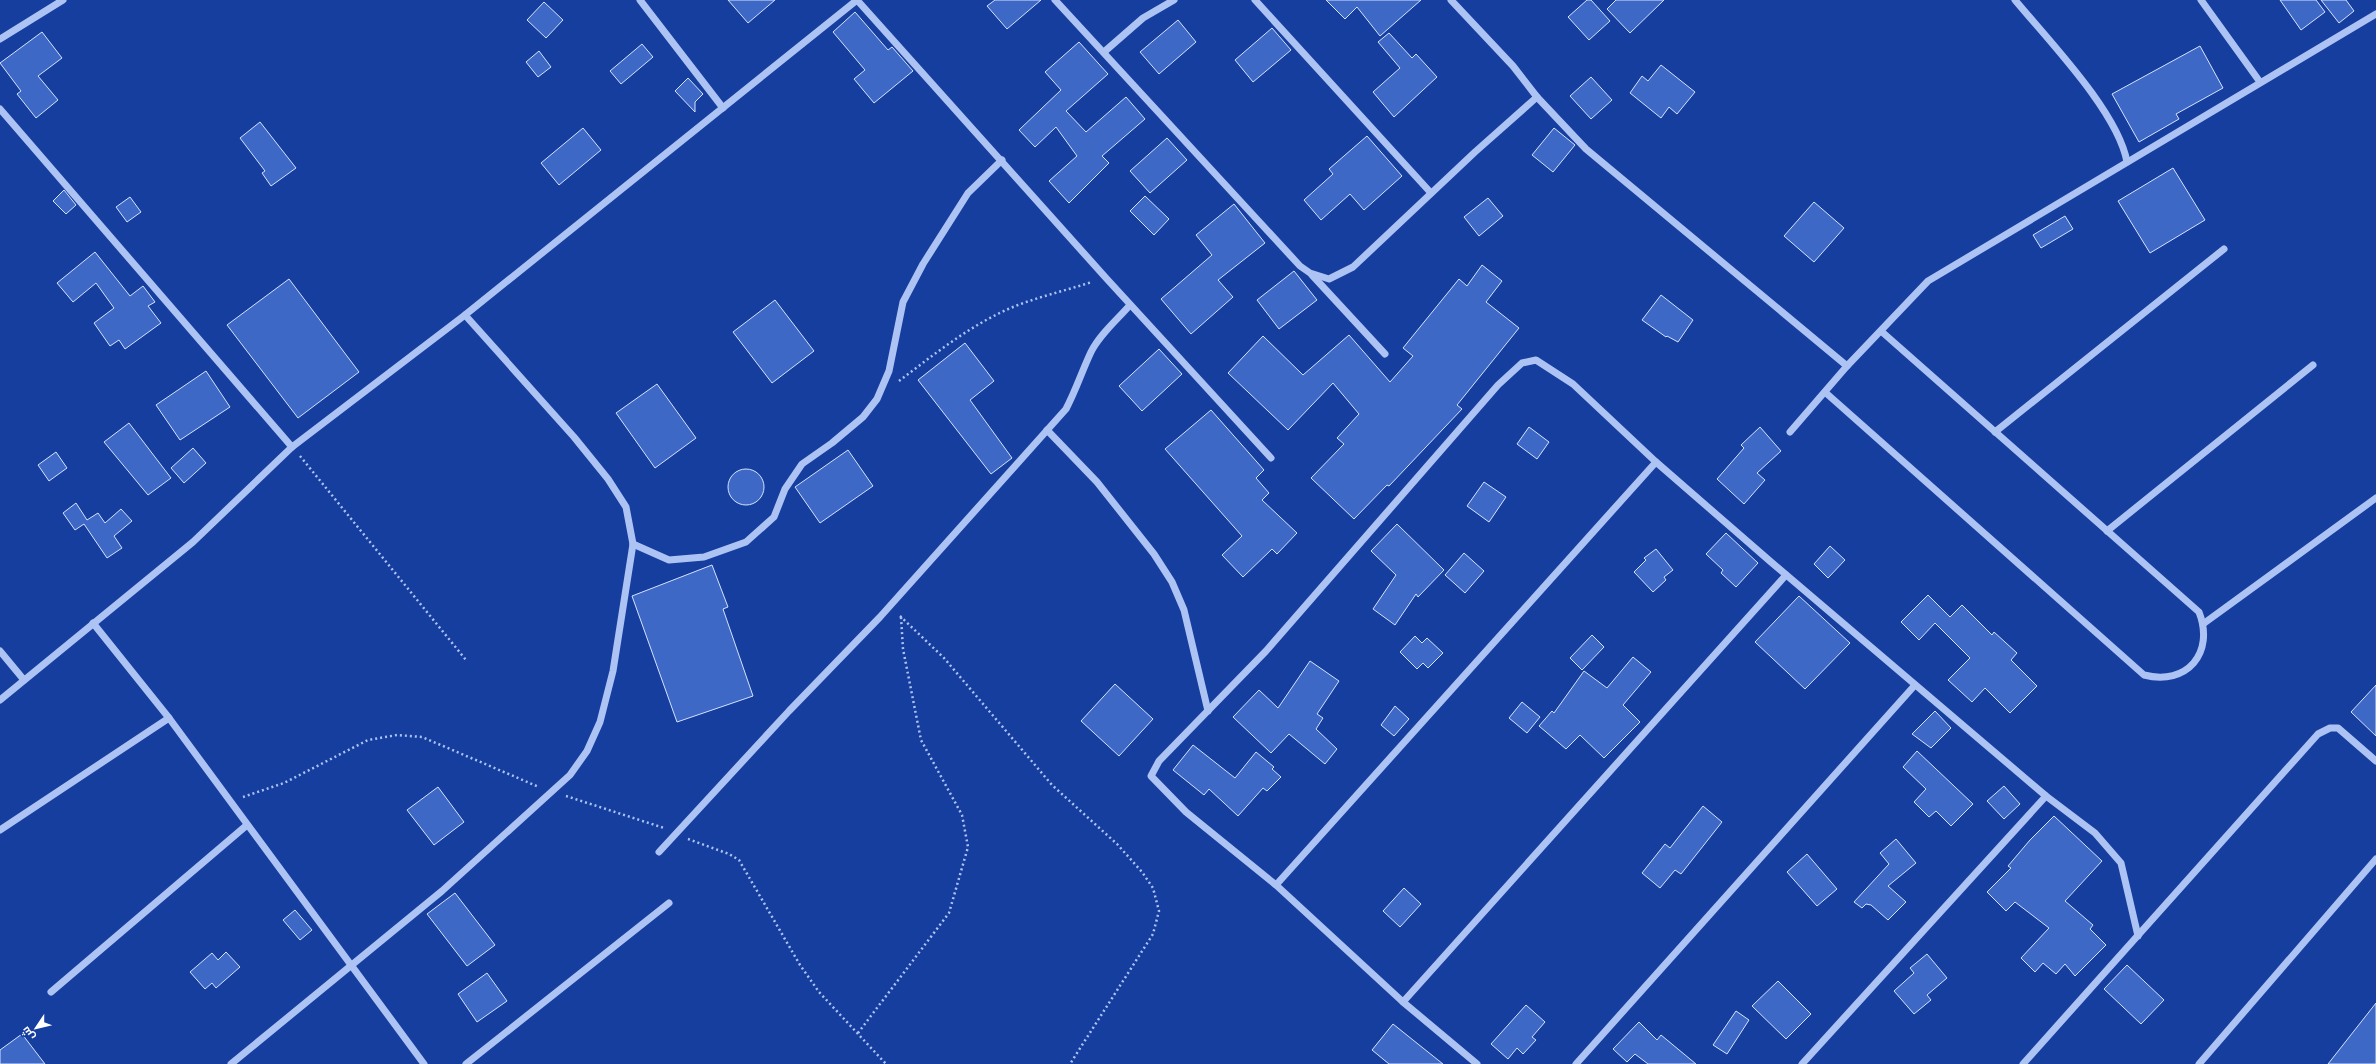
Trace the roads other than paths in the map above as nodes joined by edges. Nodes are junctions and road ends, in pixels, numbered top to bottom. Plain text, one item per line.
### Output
1 (63, 0) edge
2 (640, 0) edge
3 (857, 0) edge
4 (1055, 0) edge
5 (1174, 0) edge
6 (1255, 0) edge
7 (1452, 0) edge
8 (2015, 0) edge
9 (2201, 0) edge
10 (2376, 14) edge
11 (0, 38) edge
12 (1104, 52) junction
13 (2260, 82) junction
14 (1538, 97) junction
15 (723, 108) junction
16 (0, 109) edge
17 (1002, 160) junction
18 (2127, 162) junction
19 (1432, 194) junction
20 (2224, 249) dead end
21 (1310, 273) junction
22 (1130, 305) junction
23 (465, 315) junction
24 (1881, 331) junction
25 (1385, 354) dead end
26 (2313, 364) dead end
27 (1847, 366) junction
28 (1826, 393) junction
29 (1047, 430) junction
30 (1790, 432) dead end
31 (1995, 432) junction
32 (292, 448) junction
33 (1271, 458) dead end
34 (1656, 462) junction
35 (2376, 498) edge
36 (2107, 531) junction
37 (633, 544) junction
38 (1786, 575) junction
39 (93, 623) junction
40 (2203, 624) junction
41 (0, 651) edge
42 (24, 680) junction
43 (1915, 685) junction
44 (0, 700) edge
45 (1208, 711) junction
46 (169, 718) junction
47 (2376, 761) edge
48 (2046, 796) junction
49 (247, 825) junction
50 (0, 830) edge
51 (659, 852) dead end
52 (2376, 860) edge
53 (1276, 884) junction
54 (669, 903) dead end
55 (2138, 936) junction
56 (351, 965) junction
57 (51, 992) dead end
58 (1403, 1002) junction
59 (231, 1064) edge
60 (424, 1064) edge
61 (466, 1064) edge
62 (1477, 1064) edge
63 (1576, 1064) edge
64 (1802, 1064) edge
65 (2023, 1064) edge
66 (2199, 1064) edge

1 - 11 street
2 - 15 street
3 - 15 street
3 - 17 street
4 - 12 street
5 - 12 street
6 - 19 street
7 - 14 street
8 - 18 street
9 - 13 street
10 - 13 street
12 - 21 street
13 - 18 street
14 - 19 street
14 - 27 street
15 - 23 street
16 - 32 street
17 - 22 street
17 - 37 street
18 - 24 street
19 - 21 street
20 - 31 street
21 - 25 street
22 - 29 street
22 - 33 street
23 - 32 street
23 - 37 street
24 - 27 street
24 - 31 street
26 - 36 street
27 - 28 street
28 - 30 street
28 - 40 street
29 - 45 street
29 - 51 street
31 - 36 street
32 - 39 street
34 - 38 street
34 - 45 street
34 - 53 street
35 - 40 street
36 - 40 street
37 - 56 street
38 - 43 street
38 - 58 street
39 - 42 street
39 - 46 street
41 - 42 street
42 - 44 street
43 - 48 street
43 - 63 street
45 - 53 street
46 - 49 street
46 - 50 street
47 - 55 street
48 - 55 street
48 - 64 street
49 - 56 street
49 - 57 street
52 - 66 street
53 - 58 street
54 - 61 street
55 - 65 street
56 - 59 street
56 - 60 street
58 - 62 street

